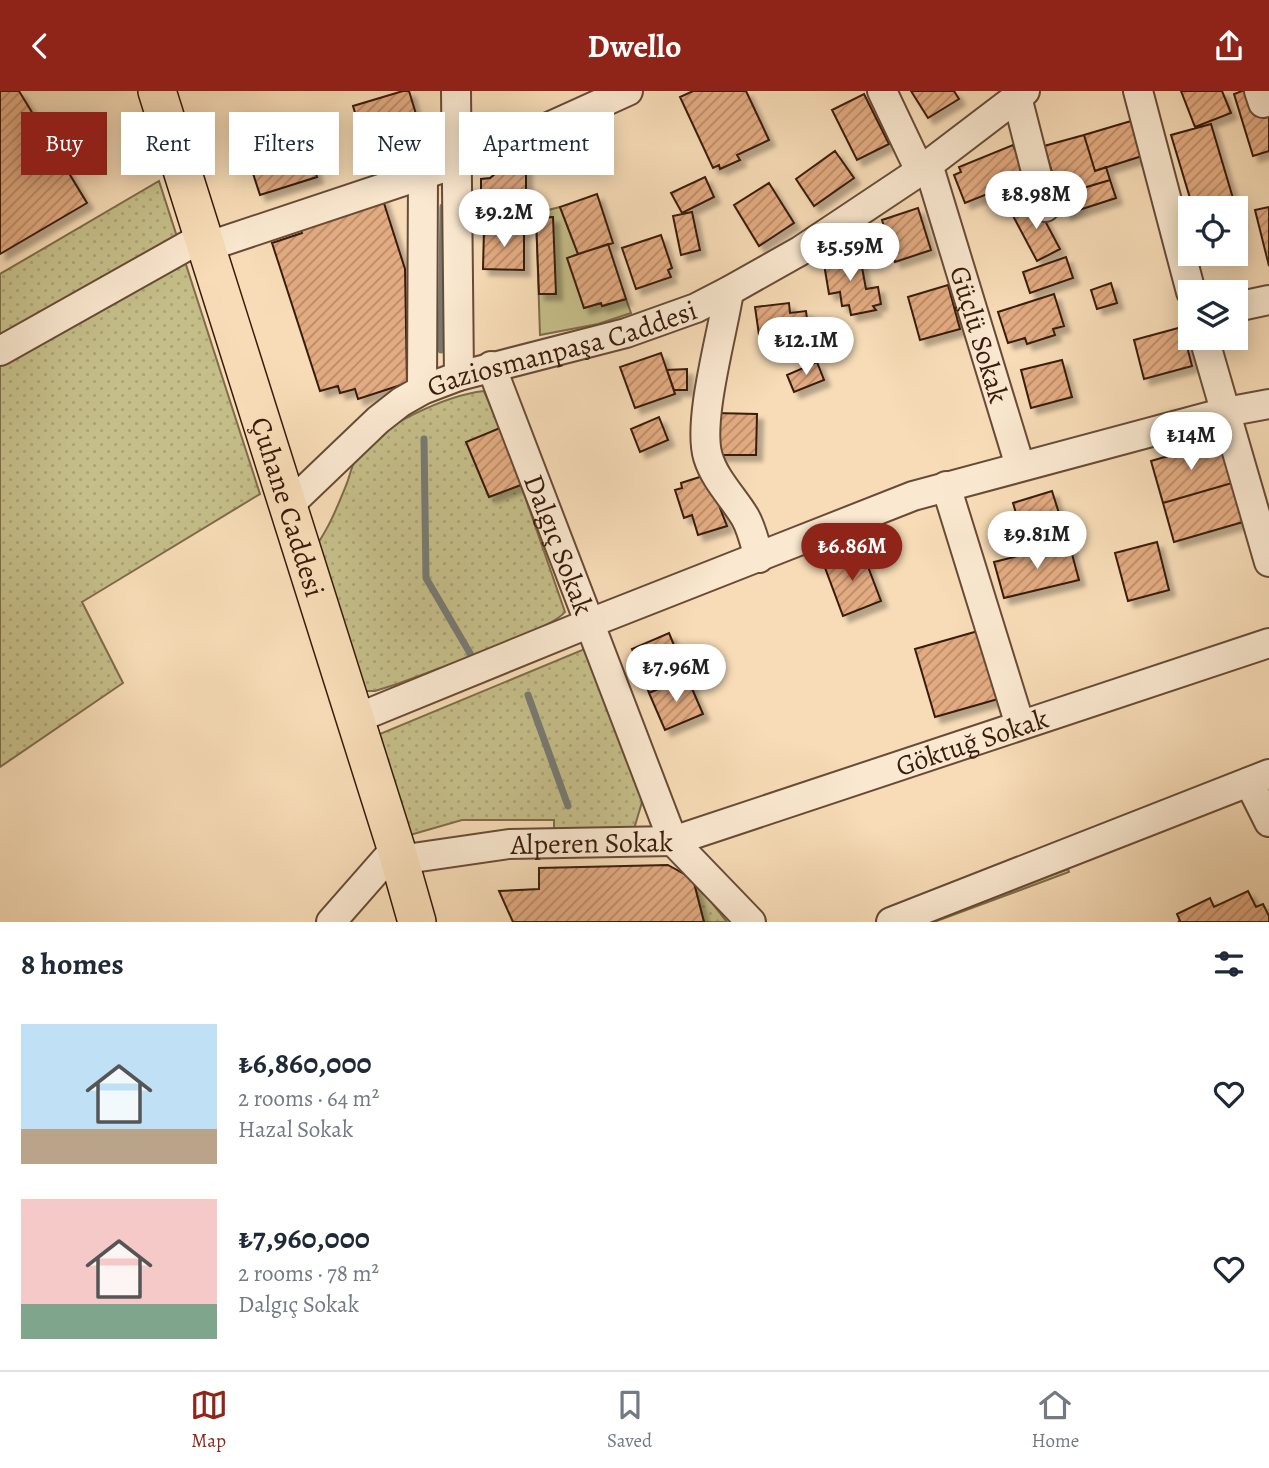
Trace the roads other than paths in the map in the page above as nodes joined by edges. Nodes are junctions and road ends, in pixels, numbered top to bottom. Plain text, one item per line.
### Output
1 (157, 91) edge
2 (456, 91) edge
3 (628, 91) edge
4 (882, 91) edge
5 (1138, 91) edge
6 (1259, 91) edge
7 (1021, 94) edge
8 (1269, 101) edge
9 (456, 165) junction
10 (924, 167) junction
11 (423, 176) junction
12 (1045, 207) dead end
13 (205, 242) junction
14 (1188, 280) edge
15 (729, 291) junction
16 (1269, 300) edge
17 (1248, 304) edge
18 (1208, 350) edge
19 (0, 351) edge
20 (491, 366) junction
21 (459, 376) junction
22 (422, 390) junction
23 (1269, 404) edge
24 (1226, 412) junction
25 (1020, 466) junction
26 (946, 486) junction
27 (288, 506) junction
28 (759, 558) junction
29 (1269, 562) edge
30 (590, 623) junction
31 (1269, 643) edge
32 (355, 719) junction
33 (1020, 725) junction
34 (1259, 778) edge
35 (1269, 822) edge
36 (673, 841) junction
37 (398, 854) junction
38 (331, 922) edge
39 (416, 922) edge
40 (751, 922) edge
41 (891, 922) edge

1 - 13 main road, Çuhane Caddesi
2 - 9 street
3 - 9 street
4 - 10 street, Güçlü Sokak
5 - 14 street
6 - 8 street
7 - 10 street, Gaziosmanpaşa Caddesi
7 - 12 street
9 - 11 street
9 - 21 street
10 - 15 street, Gaziosmanpaşa Caddesi
10 - 25 street, Güçlü Sokak
11 - 13 street
11 - 22 street
13 - 19 street
13 - 27 main road, Çuhane Caddesi
15 - 20 street, Gaziosmanpaşa Caddesi
15 - 28 street
16 - 17 street
18 - 24 street
20 - 21 street, Gaziosmanpaşa Caddesi
20 - 30 street, Dalgıç Sokak
21 - 22 street, Gaziosmanpaşa Caddesi
22 - 27 street, Gaziosmanpaşa Caddesi
23 - 24 street
24 - 25 street
24 - 29 street
25 - 26 street
26 - 28 street
26 - 33 street
27 - 32 main road, Çuhane Caddesi
28 - 30 street
30 - 32 street
30 - 36 street, Dalgıç Sokak
31 - 33 street, Göktuğ Sokak
32 - 37 main road, Çuhane Caddesi
33 - 36 street, Göktuğ Sokak
34 - 35 street
34 - 41 street
36 - 37 street, Alperen Sokak
36 - 40 street, Alperen Sokak
37 - 38 street
37 - 39 main road, Çuhane Caddesi

